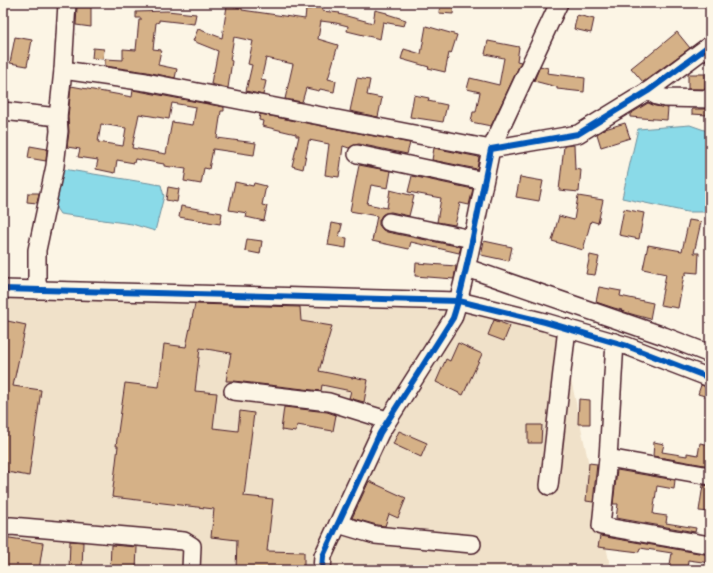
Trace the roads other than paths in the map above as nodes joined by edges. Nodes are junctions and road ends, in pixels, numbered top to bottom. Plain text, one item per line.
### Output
1 (67, 3) edge
2 (559, 3) edge
3 (710, 45) edge
4 (63, 70) junction
5 (648, 91) junction
6 (710, 99) edge
7 (3, 111) edge
8 (58, 117) junction
9 (492, 149) junction
10 (357, 154) dead end
11 (484, 181) junction
12 (389, 222) dead end
13 (472, 239) junction
14 (467, 268) junction
15 (3, 289) edge
16 (37, 290) junction
17 (459, 301) junction
18 (567, 328) junction
19 (615, 342) junction
20 (710, 354) edge
21 (710, 378) edge
22 (233, 391) dead end
23 (388, 420) junction
24 (608, 458) junction
25 (710, 476) edge
26 (549, 486) dead end
27 (338, 524) junction
28 (3, 527) edge
29 (472, 544) dead end
30 (710, 545) edge
31 (191, 570) edge
32 (322, 570) edge

1 - 4 street
2 - 9 street
3 - 5 street
4 - 8 street
4 - 9 street
5 - 6 street
5 - 9 street
7 - 8 street
8 - 16 street
9 - 11 street
10 - 11 street
11 - 13 street
12 - 13 street
13 - 14 street
14 - 17 street
14 - 20 street
15 - 16 street
16 - 17 street
17 - 18 street
17 - 23 street
18 - 19 street
18 - 26 street
19 - 21 street
19 - 24 street
22 - 23 street
23 - 27 street
24 - 25 street
24 - 30 street
27 - 29 street
27 - 32 street
28 - 31 street

